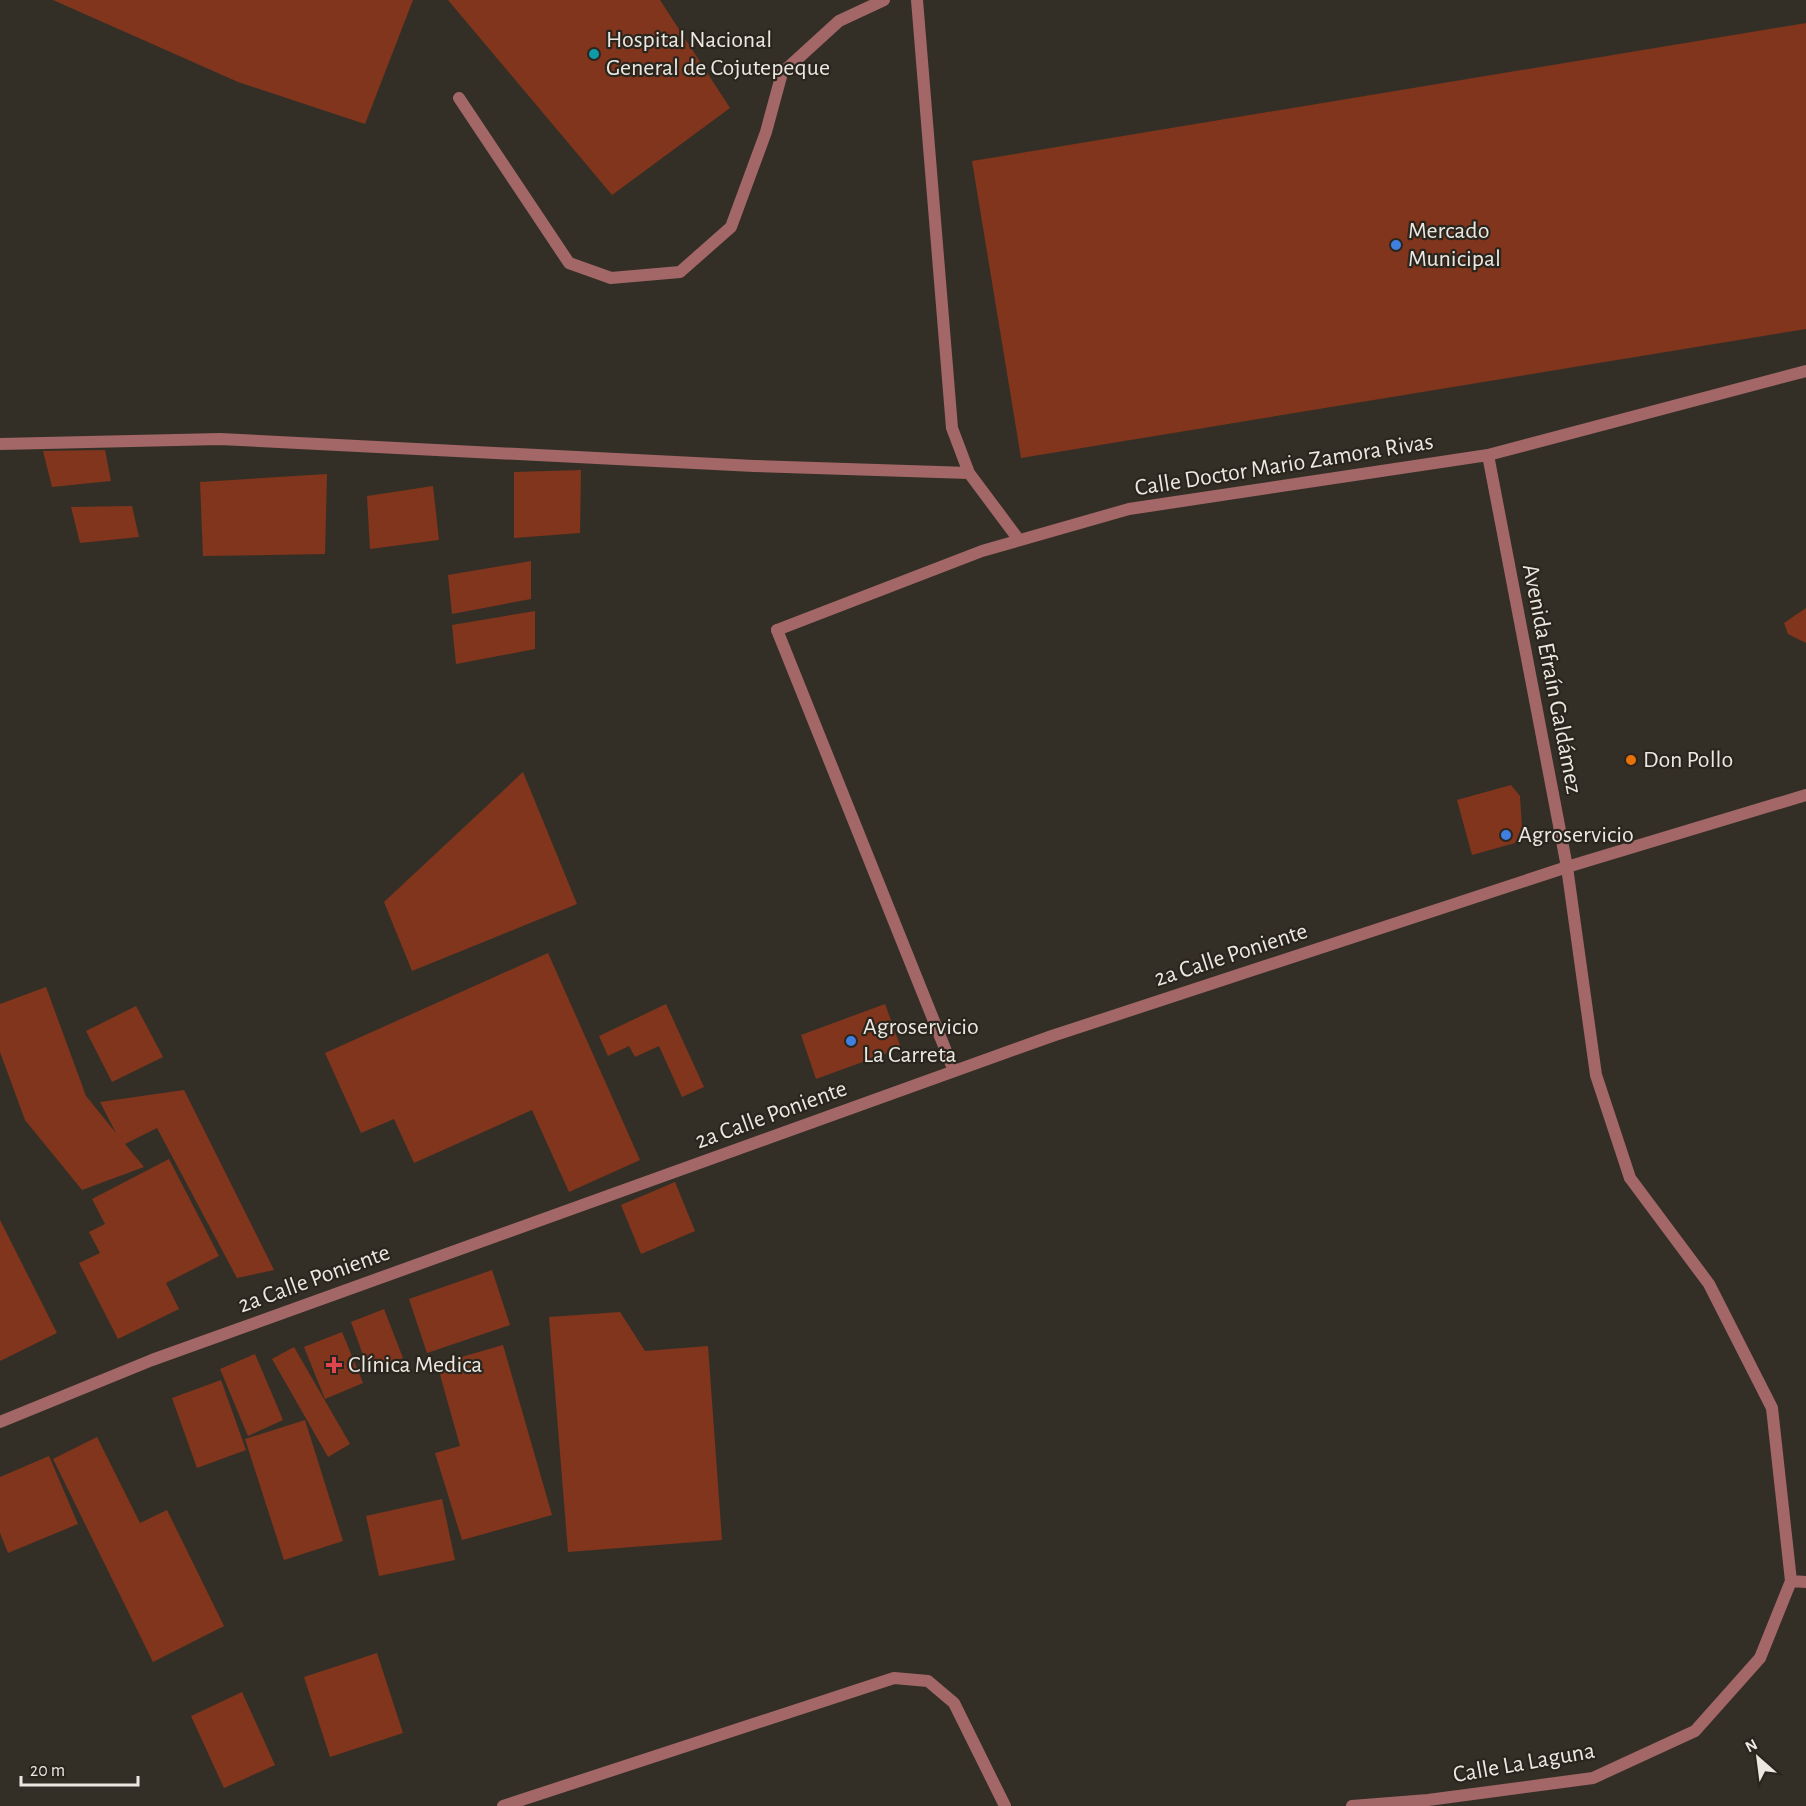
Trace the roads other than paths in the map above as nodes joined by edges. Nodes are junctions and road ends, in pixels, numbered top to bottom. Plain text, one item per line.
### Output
1 (884, 0) edge
2 (917, 0) edge
3 (459, 98) dead end
4 (1806, 371) edge
5 (0, 444) edge
6 (1488, 455) junction
7 (969, 472) junction
8 (1019, 540) junction
9 (1806, 795) edge
10 (1567, 867) junction
11 (954, 1071) junction
12 (0, 1422) edge
13 (1791, 1581) junction
14 (1806, 1582) edge
15 (503, 1806) edge
16 (1005, 1806) edge
17 (1352, 1806) edge

1 - 3 street
2 - 7 street
4 - 6 street, Calle Doctor Mario Zamora Rivas
5 - 7 street
6 - 8 street, Calle Doctor Mario Zamora Rivas
6 - 10 street, Avenida Efraín Galdámez
7 - 8 street
8 - 11 street, Calle Doctor Mario Zamora Rivas
9 - 10 street, 2a Calle Poniente
10 - 11 street, 2a Calle Poniente
10 - 13 street, Avenida Efraín Galdámez
11 - 12 street, 2a Calle Poniente
13 - 14 street
13 - 17 street, Calle La Laguna
15 - 16 street

